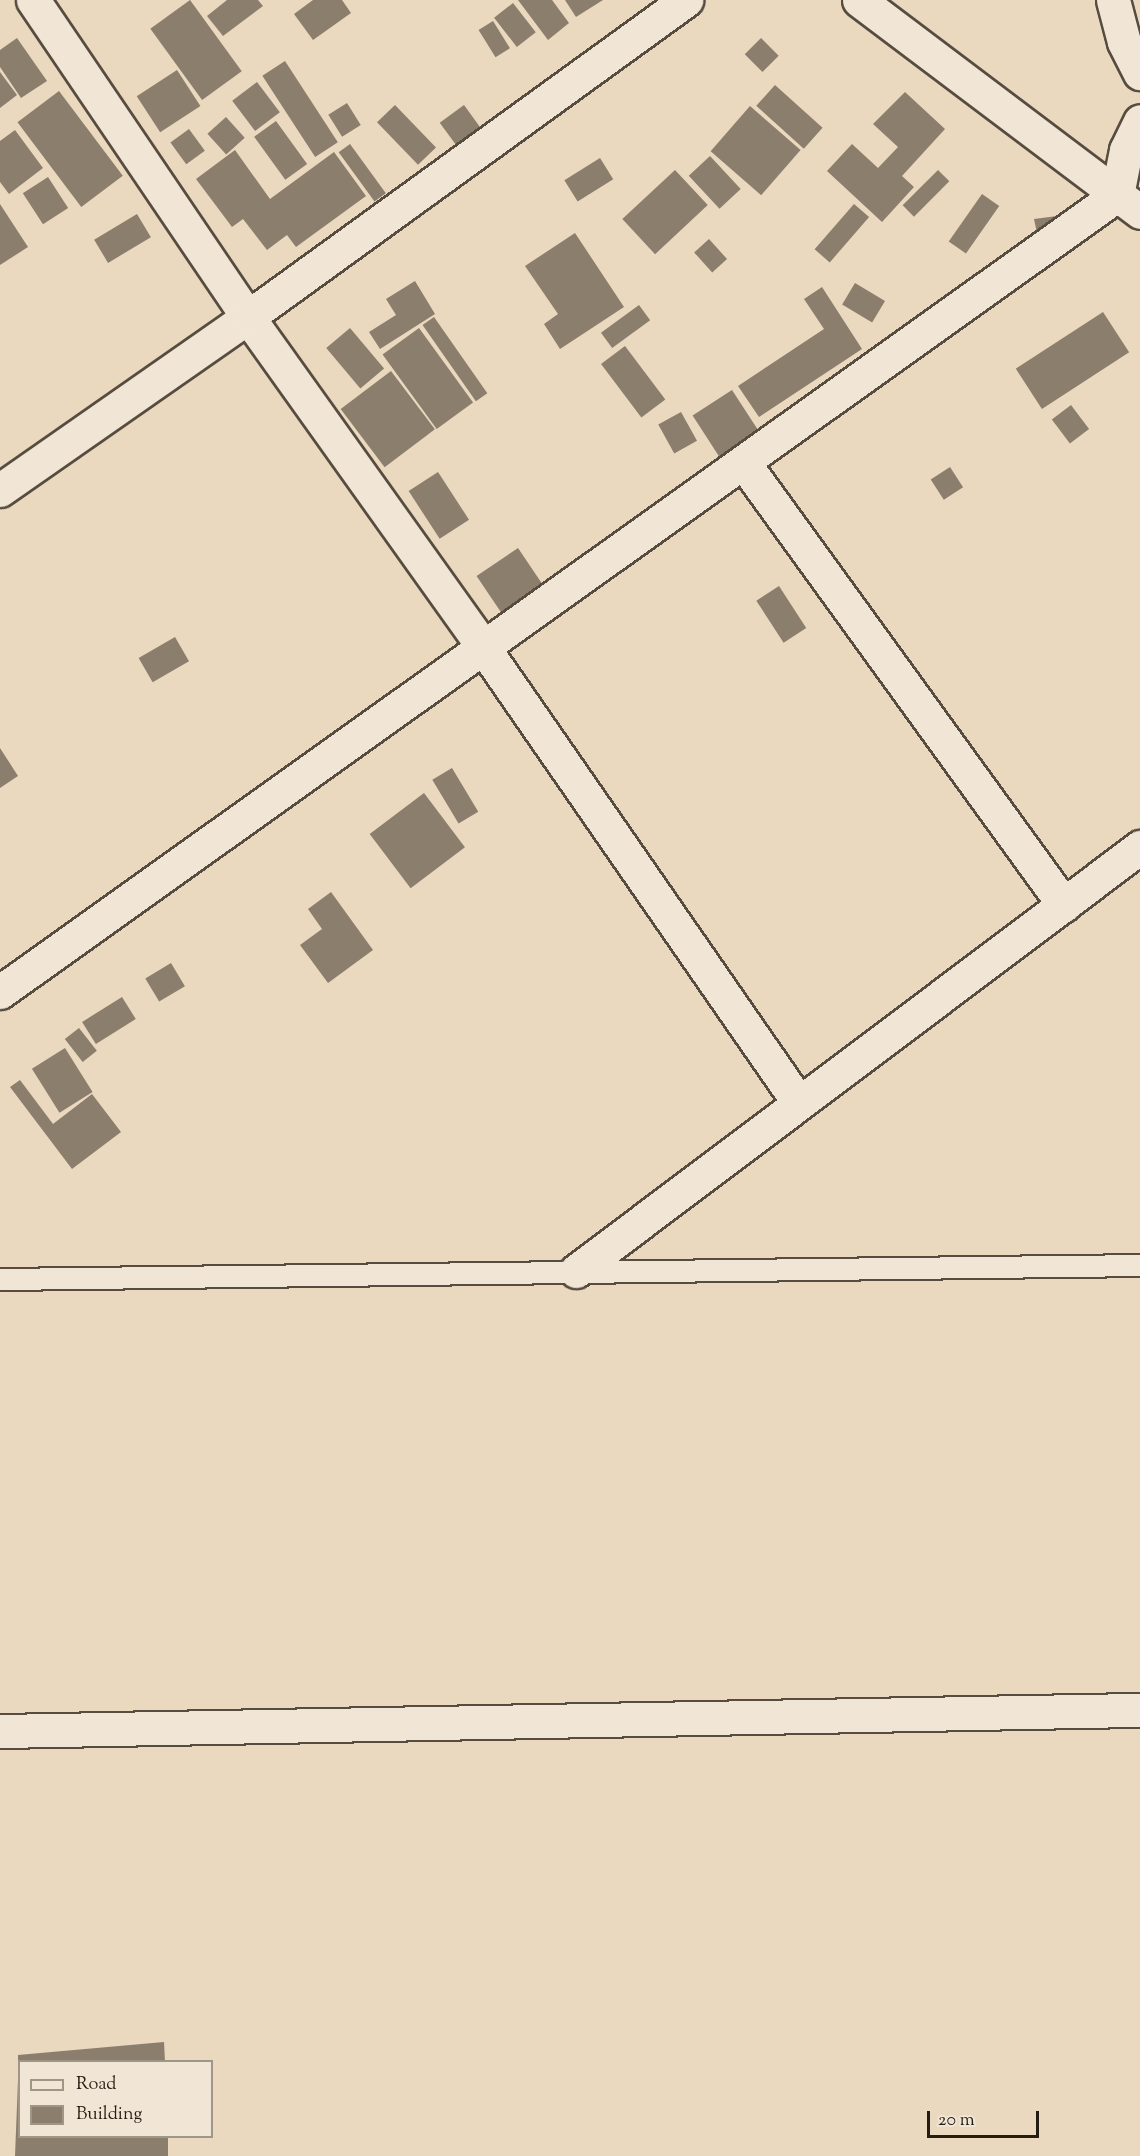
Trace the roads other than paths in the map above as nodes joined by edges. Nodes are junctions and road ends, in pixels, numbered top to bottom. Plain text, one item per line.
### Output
1 (33, 0) edge
2 (686, 0) edge
3 (859, 0) edge
4 (1113, 0) edge
5 (1140, 73) edge
6 (1140, 121) edge
7 (1128, 203) edge
8 (248, 317) junction
9 (742, 462) junction
10 (0, 490) edge
11 (483, 647) junction
12 (1140, 848) edge
13 (1064, 904) junction
14 (5, 978) edge
15 (799, 1103) junction
16 (1140, 1265) edge
17 (576, 1271) junction
18 (0, 1279) edge
19 (1140, 1710) edge
20 (0, 1731) edge

1 - 8 street
2 - 8 street
3 - 7 street
4 - 5 street
6 - 7 street
7 - 9 street
8 - 10 street
8 - 11 street
9 - 11 street
9 - 13 street
11 - 14 street
11 - 15 street
12 - 13 street
13 - 15 street
15 - 17 street
16 - 17 lane
17 - 18 lane
19 - 20 street

